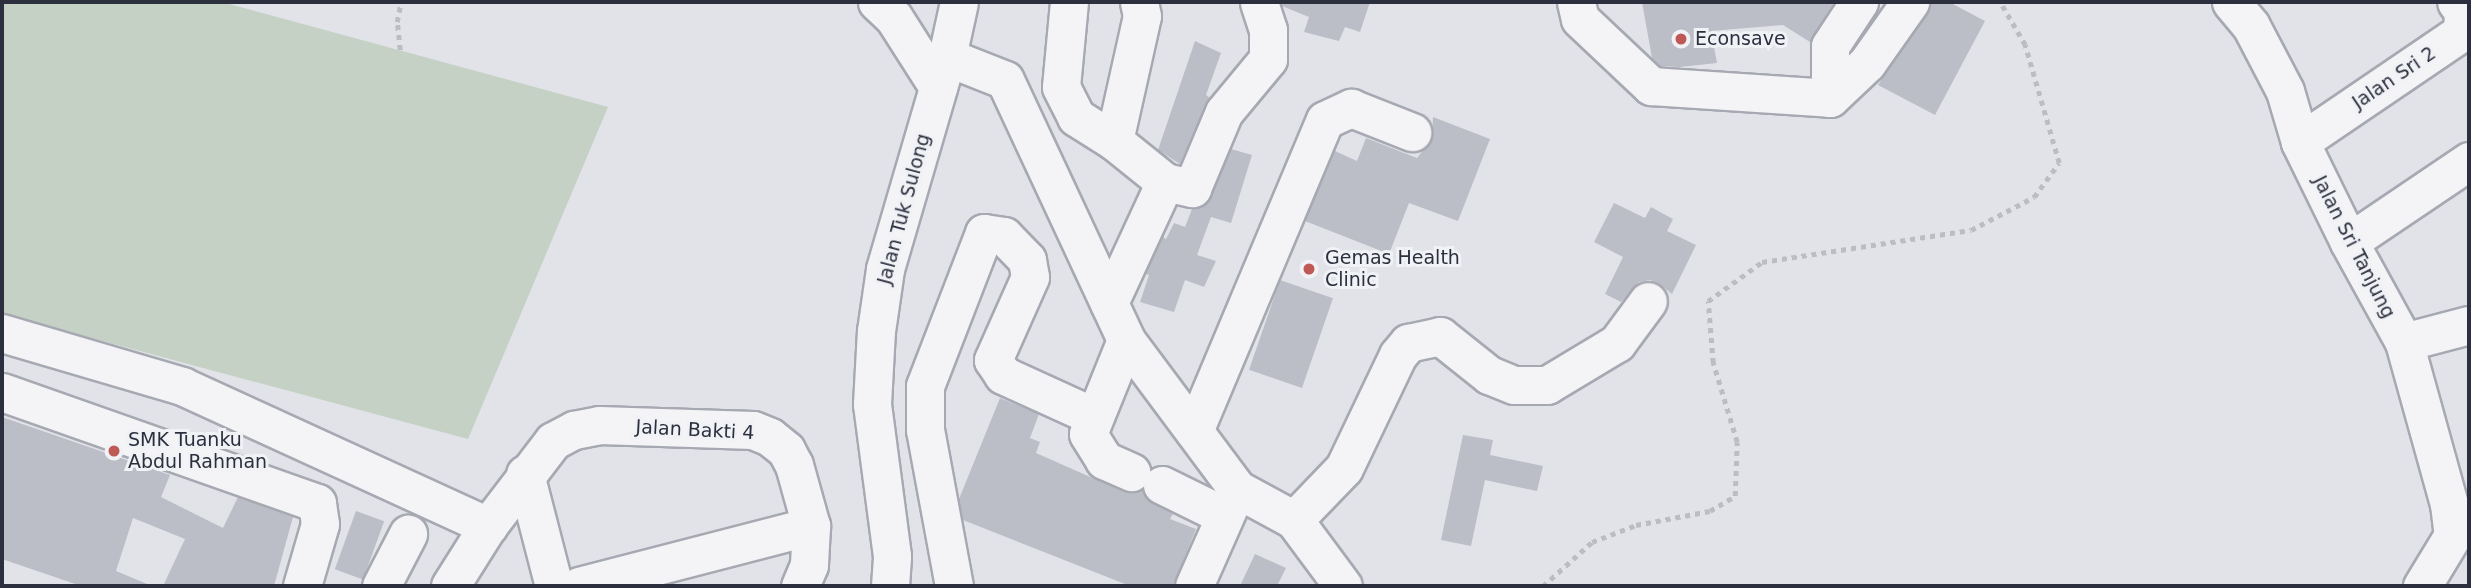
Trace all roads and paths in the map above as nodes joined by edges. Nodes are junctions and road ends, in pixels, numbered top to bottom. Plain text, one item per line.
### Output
1 (401, 2) edge
2 (877, 2) edge
3 (959, 2) edge
4 (1069, 2) edge
5 (1139, 2) edge
6 (1259, 2) edge
7 (1576, 2) edge
8 (1859, 2) edge
9 (1910, 2) edge
10 (2000, 2) edge
11 (2231, 2) edge
12 (2456, 2) edge
13 (400, 50) dead end
14 (943, 72) junction
15 (1830, 98) junction
16 (1412, 132) dead end
17 (1114, 141) junction
18 (2300, 142) junction
19 (2469, 161) edge
20 (1166, 182) junction
21 (2349, 242) junction
22 (1648, 301) dead end
23 (1109, 303) junction
24 (2469, 325) edge
25 (2, 333) edge
26 (1126, 340) junction
27 (2404, 342) junction
28 (2, 392) edge
29 (1093, 416) junction
30 (1194, 431) junction
31 (525, 474) junction
32 (1230, 502) junction
33 (1294, 520) junction
34 (492, 521) junction
35 (2457, 523) edge
36 (811, 526) junction
37 (408, 534) dead end
38 (1328, 579) edge
39 (302, 586) edge
40 (381, 586) edge
41 (450, 586) edge
42 (554, 586) edge
43 (579, 586) edge
44 (800, 586) edge
45 (890, 586) edge
46 (954, 586) edge
47 (1194, 586) edge
48 (1543, 586) edge
49 (2422, 586) edge

1 - 13 path
2 - 14 street
3 - 14 street, Jalan Tuk Sulong
4 - 17 street
5 - 17 street
6 - 20 street
7 - 15 street
8 - 15 street
9 - 15 street
10 - 48 path
11 - 18 street, Jalan Sri Tanjung
12 - 18 street, Jalan Sri 2
14 - 23 street
14 - 45 street, Jalan Tuk Sulong
16 - 30 street
17 - 20 street
18 - 21 street, Jalan Sri Tanjung
19 - 21 street
20 - 23 street
21 - 27 street, Jalan Sri Tanjung
22 - 33 street
23 - 26 street
24 - 27 street
25 - 34 street
26 - 29 street
26 - 30 street
27 - 35 street, Jalan Sri Tanjung
28 - 39 street
29 - 32 street
29 - 46 street
30 - 32 street
31 - 34 street, Jalan Bakti 4
31 - 36 street, Jalan Bakti 4
31 - 42 street
32 - 33 street
32 - 47 street
33 - 38 street
34 - 41 street, Jalan Bakti 4
35 - 49 street
36 - 43 street
36 - 44 street, Jalan Bakti 4
37 - 40 street

